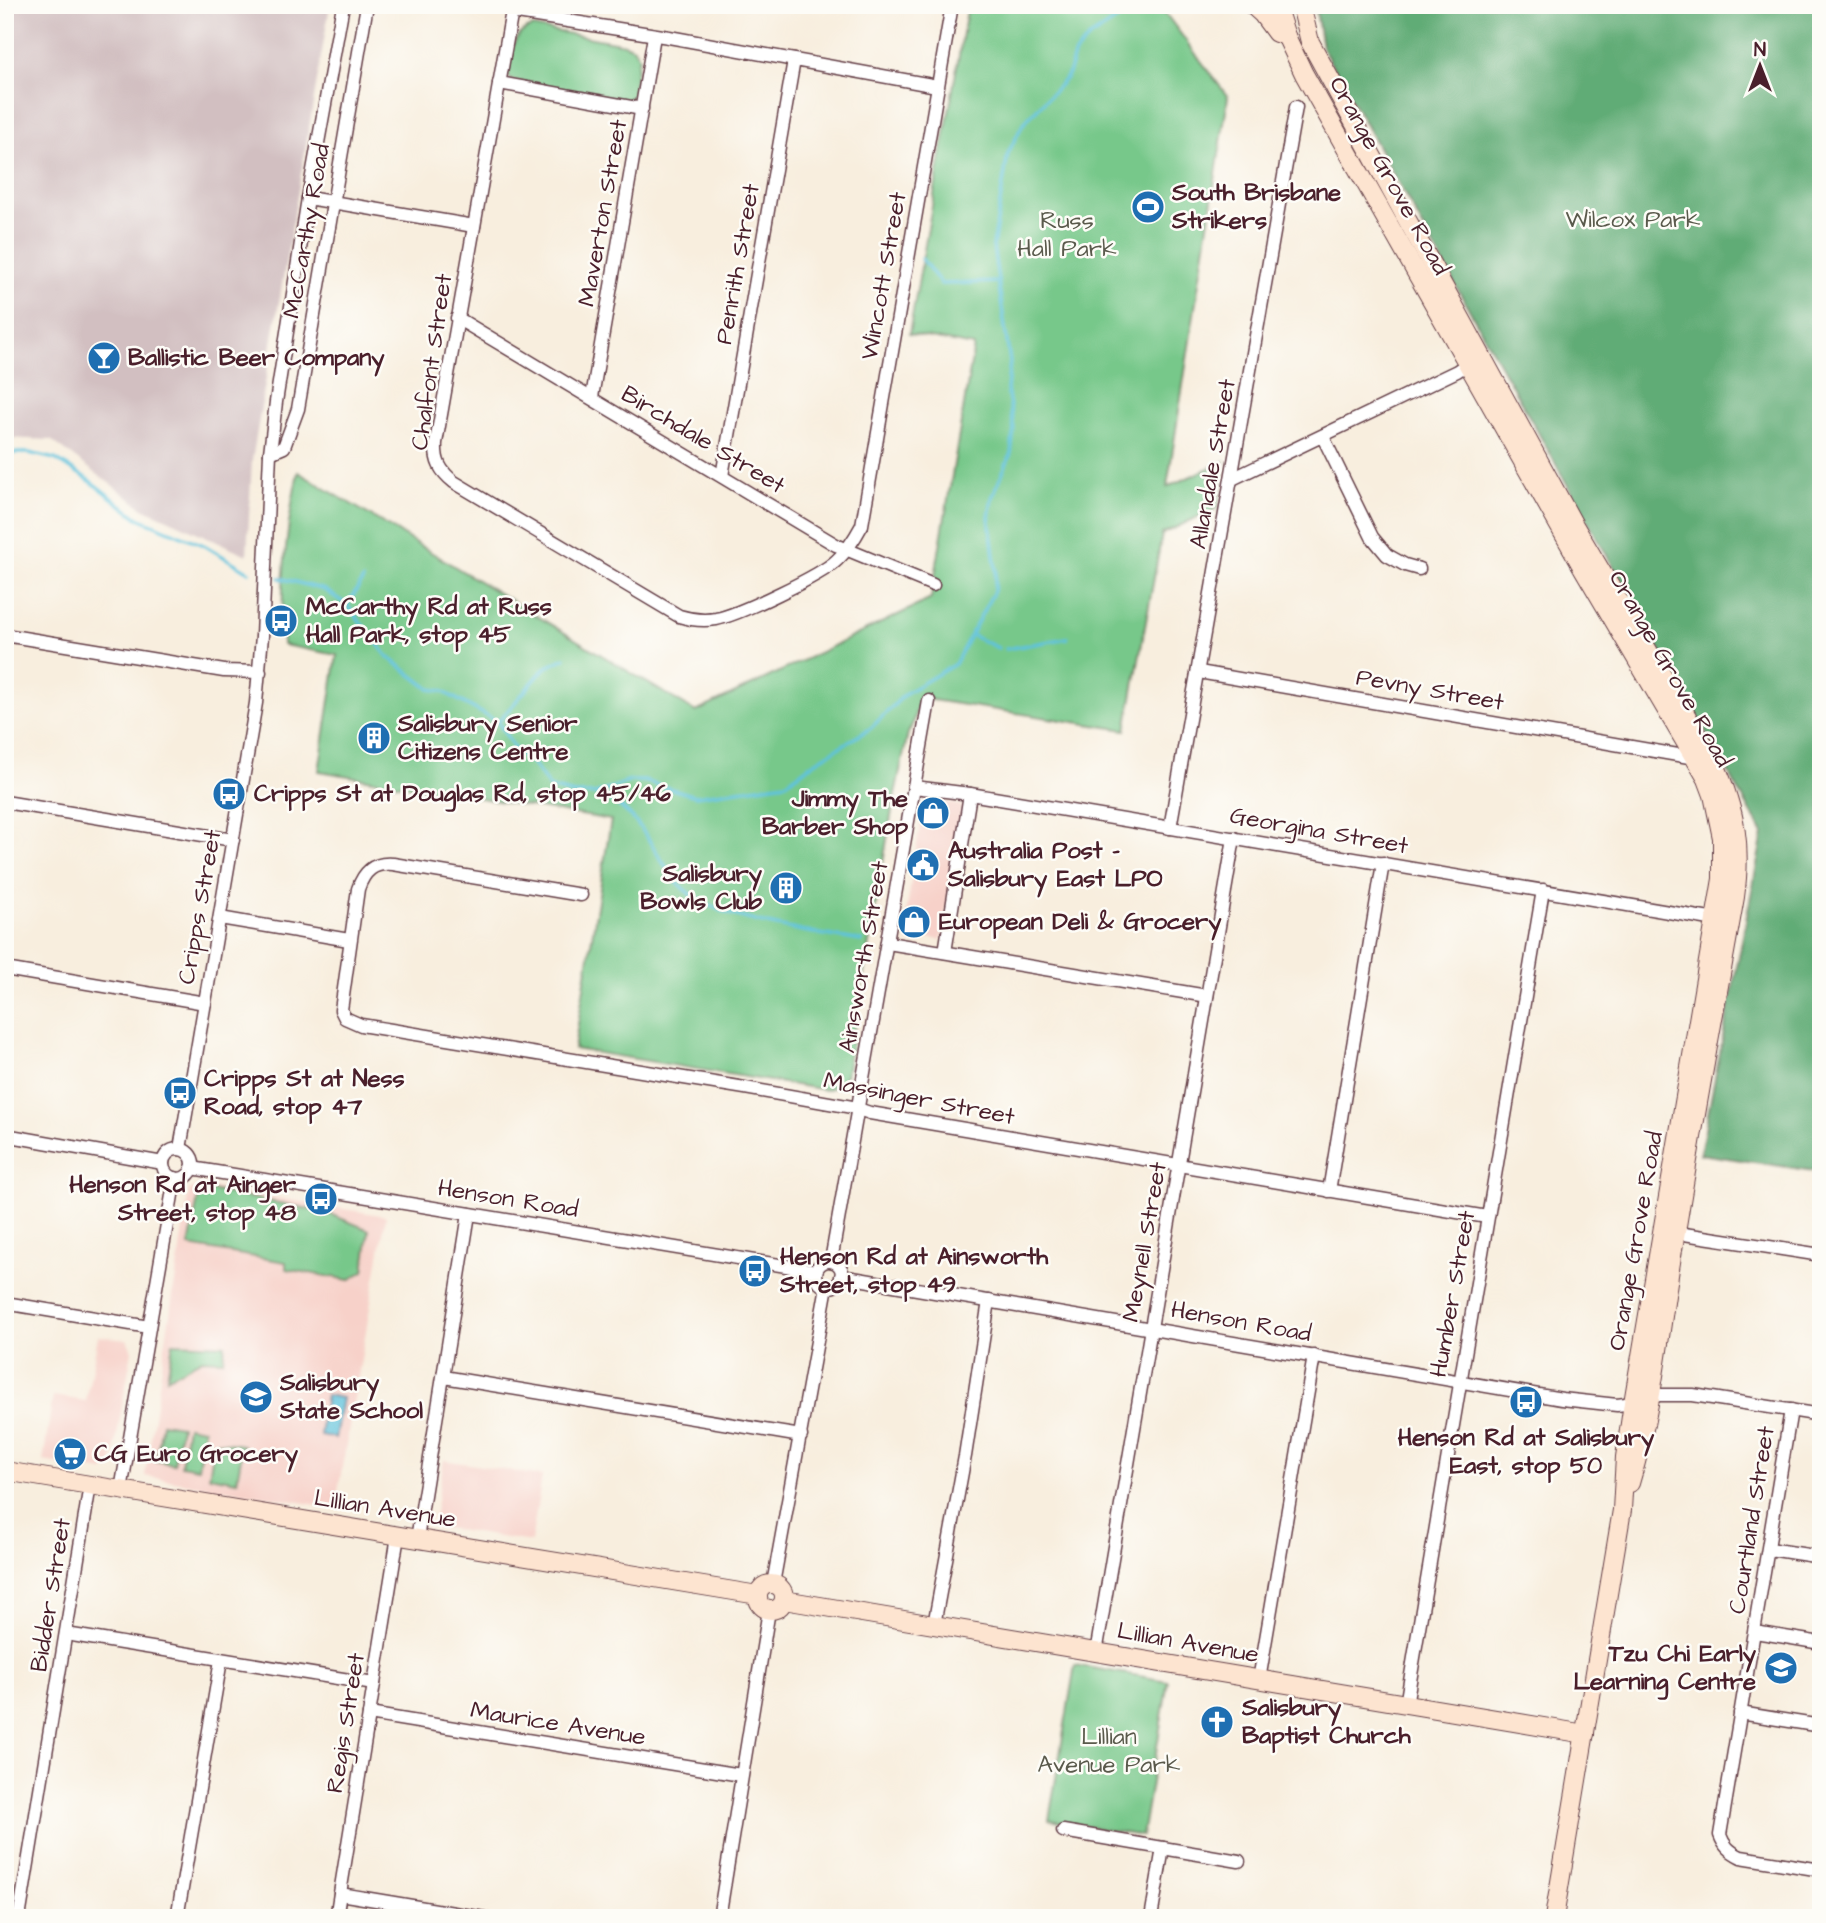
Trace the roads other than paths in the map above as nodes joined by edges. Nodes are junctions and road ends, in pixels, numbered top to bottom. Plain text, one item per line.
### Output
1 (343, 5) edge
2 (367, 5) edge
3 (952, 5) edge
4 (1252, 5) edge
5 (1276, 5) edge
6 (1301, 5) edge
7 (512, 9) edge
8 (654, 36) junction
9 (1286, 36) junction
10 (794, 60) junction
11 (499, 83) junction
12 (937, 86) junction
13 (1296, 107) dead end
14 (642, 109) junction
15 (309, 198) junction
16 (334, 202) junction
17 (474, 226) junction
18 (457, 318) junction
19 (1481, 351) junction
20 (1467, 365) junction
21 (592, 397) junction
22 (1323, 437) junction
23 (270, 453) junction
24 (722, 476) junction
25 (1232, 479) junction
26 (846, 550) junction
27 (1419, 569) dead end
28 (933, 585) dead end
29 (5, 635) edge
30 (260, 671) junction
31 (1199, 672) junction
32 (929, 701) dead end
33 (1679, 730) junction
34 (1653, 749) junction
35 (1695, 758) junction
36 (914, 787) junction
37 (970, 794) junction
38 (5, 802) edge
39 (1170, 828) junction
40 (1234, 838) junction
41 (233, 840) junction
42 (1383, 863) junction
43 (1543, 890) junction
44 (580, 895) dead end
45 (220, 918) junction
46 (1716, 919) junction
47 (349, 940) junction
48 (888, 943) junction
49 (945, 952) junction
50 (5, 969) edge
51 (1208, 996) junction
52 (205, 1003) junction
53 (858, 1110) junction
54 (5, 1135) edge
55 (180, 1149) junction
56 (163, 1163) junction
57 (1179, 1166) junction
58 (192, 1168) junction
59 (175, 1178) junction
60 (1329, 1191) junction
61 (469, 1214) junction
62 (1487, 1217) junction
63 (1670, 1232) junction
64 (1821, 1255) edge
65 (831, 1261) junction
66 (817, 1271) junction
67 (841, 1276) junction
68 (827, 1286) junction
69 (989, 1301) junction
70 (5, 1303) edge
71 (149, 1327) junction
72 (1152, 1328) junction
73 (1314, 1356) junction
74 (443, 1377) junction
75 (1460, 1380) junction
76 (1641, 1401) junction
77 (1791, 1410) junction
78 (1821, 1415) edge
79 (801, 1436) junction
80 (5, 1471) edge
81 (90, 1485) junction
82 (121, 1490) junction
83 (398, 1536) junction
84 (417, 1539) junction
85 (1769, 1549) junction
86 (1821, 1557) edge
87 (774, 1584) joint
88 (770, 1602) junction
89 (934, 1625) junction
90 (1755, 1632) junction
91 (66, 1634) junction
92 (1821, 1643) edge
93 (1097, 1653) junction
94 (220, 1660) junction
95 (1259, 1680) junction
96 (374, 1684) junction
97 (1406, 1705) junction
98 (1740, 1713) junction
99 (369, 1714) junction
100 (1821, 1726) edge
101 (1586, 1734) junction
102 (741, 1775) junction
103 (1063, 1831) dead end
104 (1163, 1848) junction
105 (1239, 1861) dead end
106 (1821, 1870) edge
107 (340, 1894) junction
108 (19, 1918) edge
109 (177, 1918) edge
110 (336, 1918) edge
111 (485, 1918) edge
112 (719, 1918) edge
113 (1152, 1918) edge
114 (1554, 1918) edge

1 - 15 street, McCarthy Road
2 - 16 street, McCarthy Road
3 - 12 street, Wincott Street
4 - 9 main road
5 - 9 main road, Orange Grove Road
6 - 19 main road, Orange Grove Road
7 - 8 street
7 - 11 street, Chalfont Street
8 - 10 street
8 - 14 street, Maverton Street
9 - 20 main road, Orange Grove Road
10 - 12 street
10 - 24 street, Penrith Street
11 - 14 street
11 - 17 street, Chalfont Street
12 - 26 street, Wincott Street
13 - 25 street, Allandale Street
14 - 21 street, Maverton Street
15 - 16 street
15 - 23 street, McCarthy Road
16 - 17 street
16 - 23 street, McCarthy Road
17 - 18 street, Chalfont Street
18 - 21 street, Birchdale Street
18 - 26 street, Chalfont Street
19 - 20 street
19 - 63 main road, Orange Grove Road
20 - 22 street
20 - 33 main road, Orange Grove Road
21 - 24 street, Birchdale Street
22 - 25 street
22 - 27 street
23 - 30 street, McCarthy Road
24 - 26 street, Birchdale Street
25 - 31 street, Allandale Street
26 - 28 street, Birchdale Street
29 - 30 street
30 - 41 street, Cripps Street
31 - 34 street, Pevny Street
31 - 39 street, Allandale Street
32 - 36 street, Ainsworth Street
33 - 34 street
33 - 35 main road, Orange Grove Road
34 - 35 street, Pevny Street
35 - 46 main road, Orange Grove Road
36 - 37 street, Georgina Street
36 - 48 street, Ainsworth Street
37 - 39 street, Georgina Street
37 - 49 street
38 - 41 street
39 - 40 street, Georgina Street
40 - 42 street, Georgina Street
40 - 51 street, Meynell Street
41 - 45 street, Cripps Street
42 - 43 street, Georgina Street
42 - 60 street
43 - 46 street, Georgina Street
43 - 62 street, Humber Street
44 - 47 street
45 - 47 street
45 - 52 street, Cripps Street
46 - 63 main road, Orange Grove Road
47 - 53 street, Massinger Street
48 - 49 street
48 - 53 street, Ainsworth Street
49 - 51 street
50 - 52 street
51 - 57 street, Meynell Street
52 - 55 street, Cripps Street
53 - 57 street, Massinger Street
53 - 65 street, Ainsworth Street
54 - 56 street
55 - 56 street
55 - 58 street
56 - 59 street
57 - 60 street, Massinger Street
57 - 72 street, Meynell Street
58 - 59 street
58 - 61 street, Henson Road
59 - 71 street
60 - 62 street, Massinger Street
61 - 66 street, Henson Road
61 - 74 street
62 - 75 street, Humber Street
63 - 64 street
63 - 76 main road, Orange Grove Road
65 - 66 street
65 - 67 street
66 - 68 street
67 - 68 street
67 - 69 street, Henson Road
68 - 79 street
69 - 72 street, Henson Road
69 - 89 street
70 - 71 street
71 - 82 street
72 - 73 street, Henson Road
72 - 93 street, Meynell Street
73 - 75 street, Henson Road
73 - 95 street
74 - 79 street
74 - 84 street
75 - 76 street, Henson Road
75 - 97 street, Humber Street
76 - 77 street, Henson Road
76 - 101 main road, Orange Grove Road
77 - 78 street, Henson Road
77 - 85 street, Courtland Street
79 - 87 street
80 - 81 main road, Lillian Avenue
81 - 82 main road, Lillian Avenue
81 - 91 street, Bidder Street
82 - 83 main road, Lillian Avenue
83 - 84 main road, Lillian Avenue
83 - 96 street, Regis Street
84 - 88 main road, Lillian Avenue
85 - 86 street
85 - 90 street, Courtland Street
87 - 88 main road
88 - 89 main road, Lillian Avenue
88 - 102 street
89 - 93 main road, Lillian Avenue
90 - 92 street
90 - 98 street, Courtland Street
91 - 94 street
91 - 108 street, Bidder Street
93 - 95 main road, Lillian Avenue
94 - 96 street
94 - 109 street
95 - 97 main road, Lillian Avenue
96 - 99 street, Regis Street
97 - 101 main road, Lillian Avenue
98 - 100 street
98 - 106 street, Courtland Street
99 - 102 street, Maurice Avenue
99 - 107 street, Regis Street
101 - 114 main road, Orange Grove Road
102 - 112 street
103 - 104 street
104 - 105 street
104 - 113 street
107 - 110 street, Regis Street
107 - 111 street

